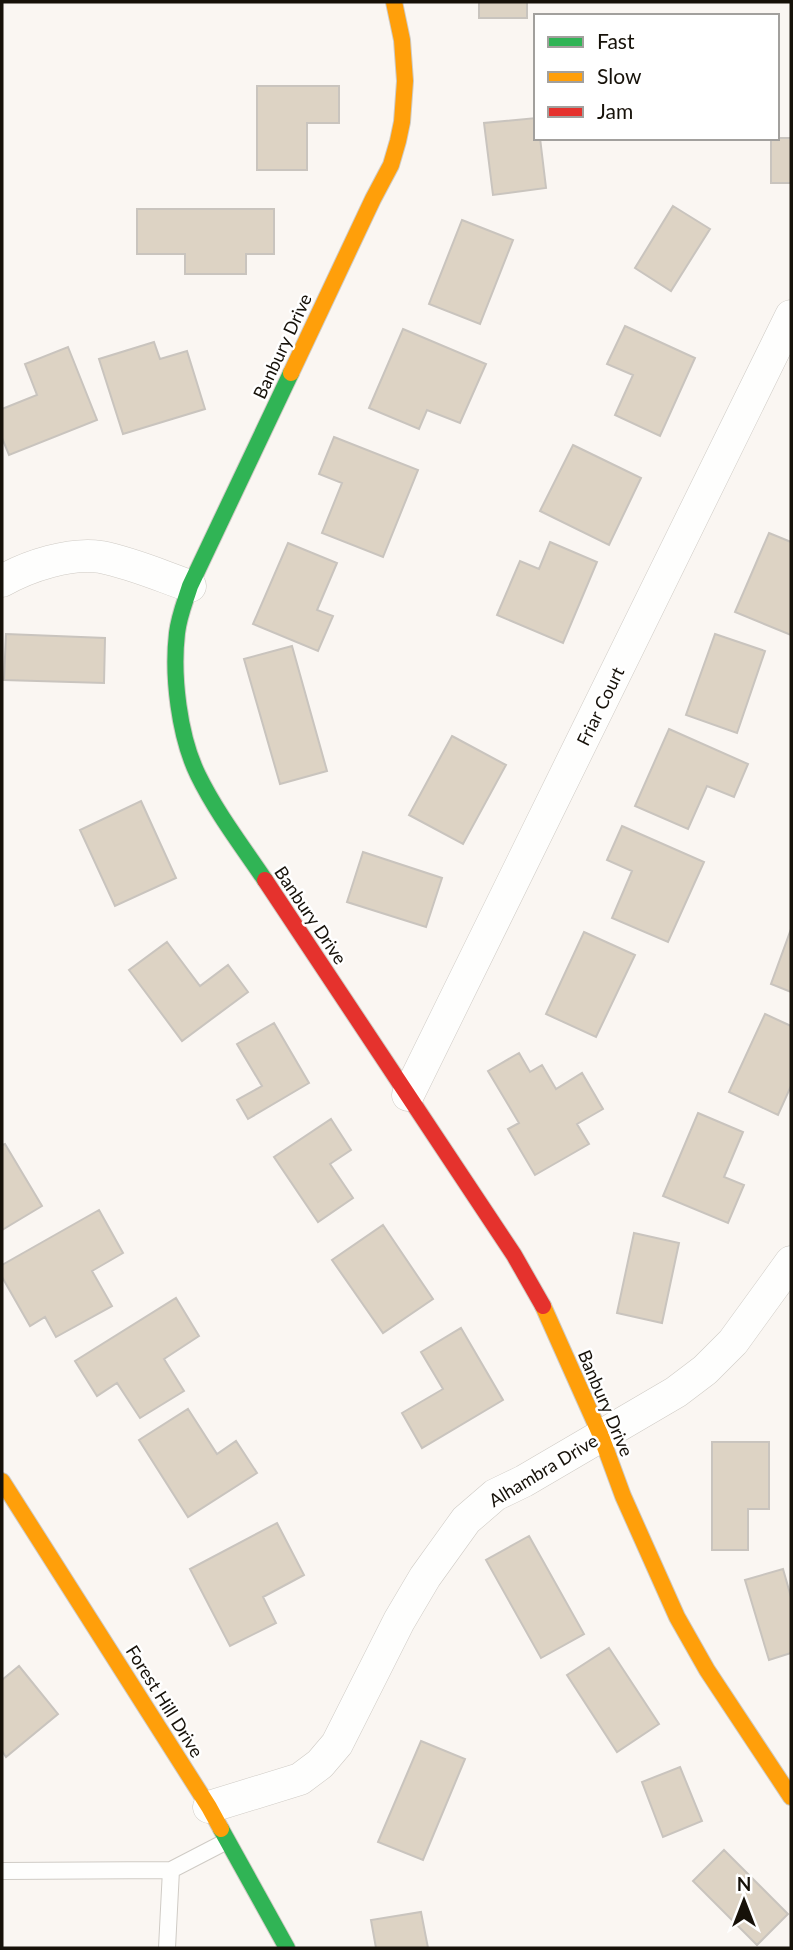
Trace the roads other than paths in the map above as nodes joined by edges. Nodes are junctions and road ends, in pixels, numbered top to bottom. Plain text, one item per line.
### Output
1 (394, 2) edge
2 (791, 316) edge
3 (2, 582) edge
4 (190, 586) junction
5 (408, 1096) junction
6 (791, 1262) edge
7 (601, 1436) junction
8 (2, 1480) edge
9 (791, 1797) edge
10 (209, 1807) junction
11 (227, 1840) junction
12 (171, 1870) junction
13 (2, 1871) edge
14 (167, 1948) edge
15 (287, 1948) edge

1 - 4 street, Banbury Drive
2 - 5 street, Friar Court
3 - 4 street
4 - 5 street, Banbury Drive
5 - 7 street, Banbury Drive
6 - 7 street, Alhambra Drive
7 - 9 street, Banbury Drive
7 - 10 street, Alhambra Drive
8 - 10 street, Forest Hill Drive
10 - 11 street, Forest Hill Drive
11 - 12 lane
11 - 15 street, Forest Hill Drive
12 - 13 lane
12 - 14 lane

